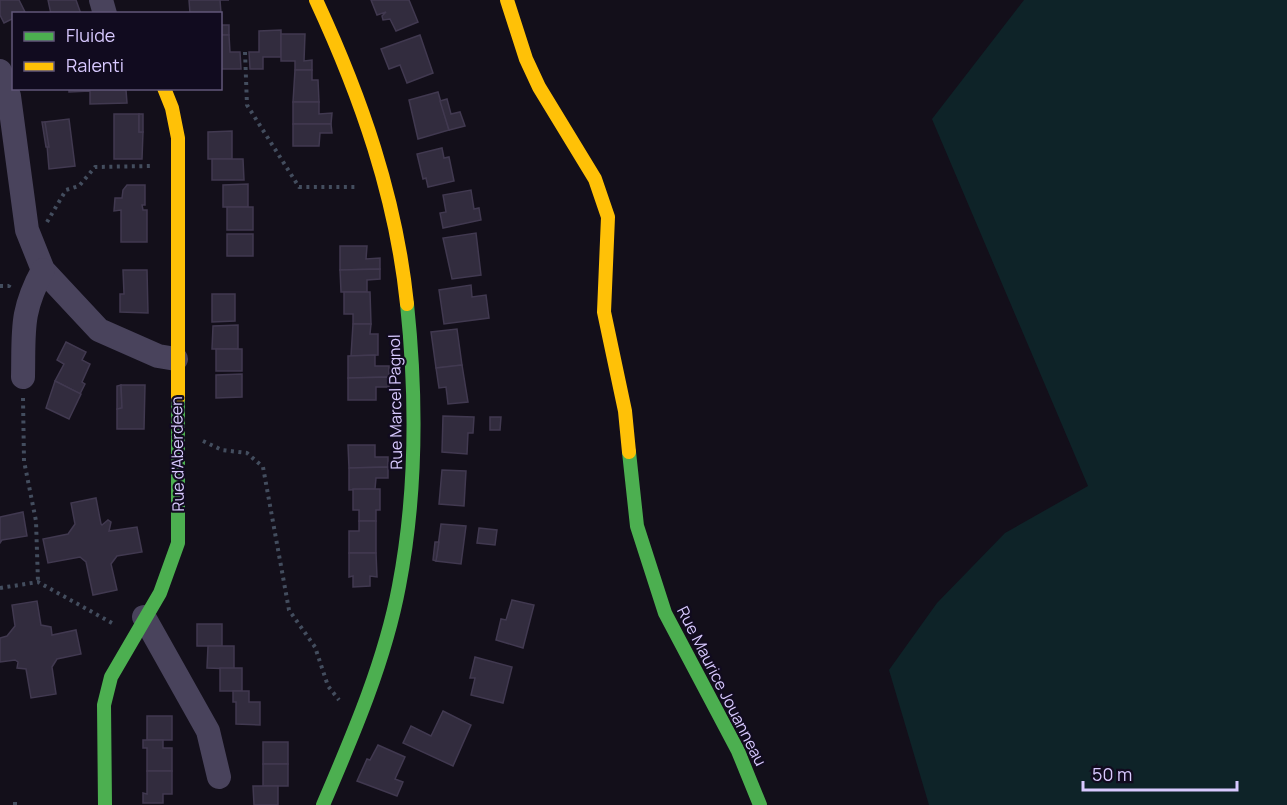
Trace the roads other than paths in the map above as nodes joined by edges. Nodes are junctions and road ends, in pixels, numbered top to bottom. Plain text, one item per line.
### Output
1 (316, 0) edge
2 (507, 0) edge
3 (0, 71) edge
4 (165, 90) edge
5 (43, 270) junction
6 (176, 359) junction
7 (23, 377) road end
8 (139, 626) junction
9 (219, 777) dead end
10 (105, 805) edge
11 (323, 805) edge
12 (760, 805) edge

1 - 11 street, Rue Marcel Pagnol
2 - 12 street, Rue Maurice Jouanneau
3 - 5 street
4 - 6 street, Rue d'Aberdeen
5 - 6 street
5 - 7 street
6 - 8 street, Rue d'Aberdeen
8 - 9 street
8 - 10 street, Rue d'Aberdeen

